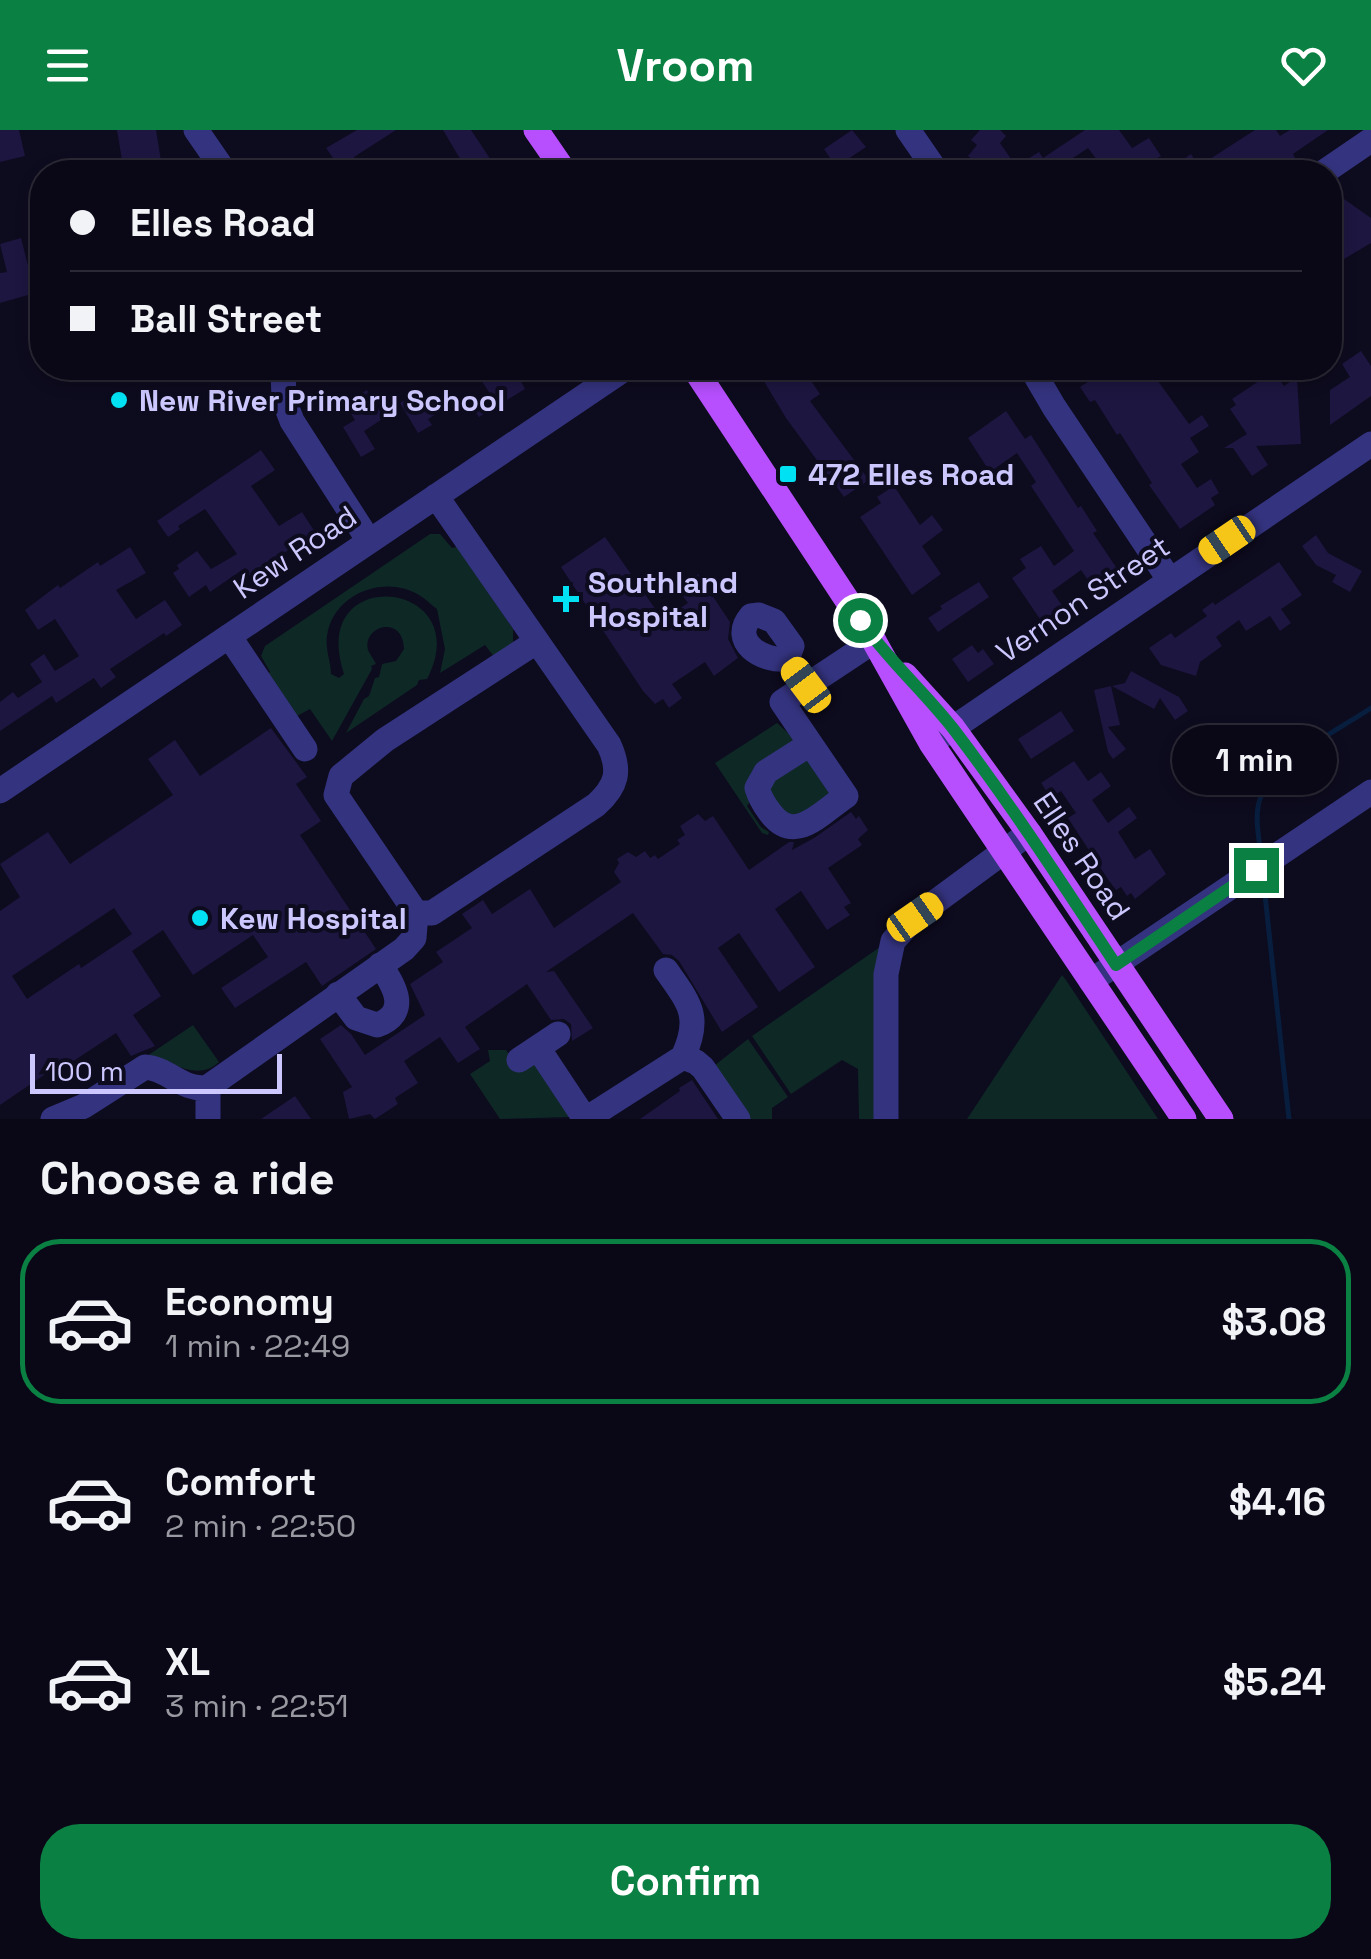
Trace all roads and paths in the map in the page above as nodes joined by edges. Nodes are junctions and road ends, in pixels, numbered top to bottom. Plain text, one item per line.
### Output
1 (196, 130) edge
2 (536, 130) edge
3 (908, 130) edge
4 (1371, 140) edge
5 (217, 160) edge
6 (557, 160) edge
7 (929, 160) edge
8 (1342, 160) edge
9 (283, 380) edge
10 (608, 380) edge
11 (702, 380) edge
12 (1042, 380) edge
13 (1371, 444) edge
14 (436, 496) junction
15 (369, 541) junction
16 (1169, 579) junction
17 (229, 636) junction
18 (874, 641) junction
19 (536, 642) junction
20 (787, 659) dead end
21 (806, 685) junction
22 (953, 728) junction
23 (931, 743) junction
24 (810, 744) dead end
25 (305, 748) dead end
26 (0, 791) edge
27 (1371, 792) edge
28 (1030, 833) junction
29 (1004, 854) junction
30 (416, 912) junction
31 (380, 965) junction
32 (1116, 965) junction
33 (666, 970) dead end
34 (1091, 982) junction
35 (338, 994) junction
36 (538, 1047) dead end
37 (683, 1058) junction
38 (208, 1087) junction
39 (53, 1119) edge
40 (208, 1119) edge
41 (586, 1119) edge
42 (738, 1119) edge
43 (886, 1119) edge
44 (1184, 1119) edge
45 (1221, 1119) edge

1 - 5 street
2 - 6 main road
3 - 7 street
4 - 8 street
9 - 15 street
10 - 14 street, Kew Road
11 - 18 main road, Elles Road
12 - 16 street
13 - 16 street, Vernon Street
14 - 15 street, Kew Road
14 - 19 street
15 - 17 street, Kew Road
16 - 22 street, Vernon Street
17 - 25 street
17 - 26 street, Kew Road
18 - 21 street
18 - 22 main road, Elles Road
18 - 23 main road, Elles Road
19 - 30 street
19 - 30 street
20 - 21 street
21 - 24 street
22 - 23 street, Vernon Street
22 - 28 main road, Elles Road
23 - 29 main road, Elles Road
27 - 32 street
28 - 29 street
28 - 32 main road, Elles Road
29 - 34 main road, Elles Road
29 - 43 street
30 - 31 street
31 - 35 street
31 - 35 street
32 - 34 street
32 - 45 main road, Elles Road
33 - 37 street
34 - 44 main road, Elles Road
35 - 38 street
36 - 41 street
37 - 41 street
37 - 42 street
38 - 39 street
38 - 40 street

